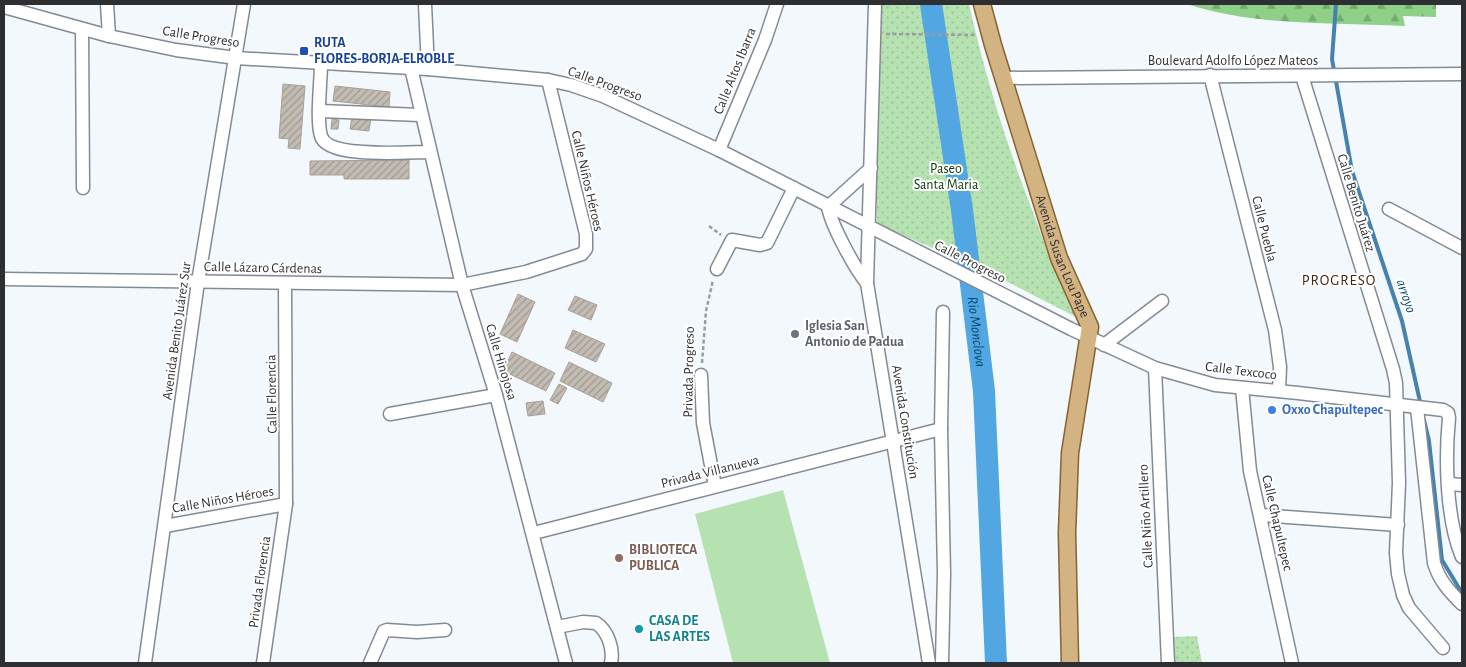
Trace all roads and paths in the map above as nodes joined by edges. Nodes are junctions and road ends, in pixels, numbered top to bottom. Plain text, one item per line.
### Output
1 (108, 4) edge
2 (244, 4) edge
3 (425, 4) edge
4 (777, 4) edge
5 (875, 4) edge
6 (982, 4) edge
7 (4, 7) edge
8 (82, 29) junction
9 (874, 34) junction
10 (990, 35) junction
11 (109, 36) junction
12 (236, 58) junction
13 (321, 63) junction
14 (411, 68) junction
15 (428, 69) junction
16 (1462, 74) edge
17 (1210, 75) junction
18 (1305, 76) junction
19 (1003, 78) junction
20 (548, 80) junction
21 (320, 111) junction
22 (420, 115) junction
23 (719, 150) junction
24 (429, 152) junction
25 (870, 168) junction
26 (83, 188) dead end
27 (794, 188) junction
28 (829, 206) junction
29 (1389, 209) dead end
30 (869, 228) junction
31 (1462, 248) edge
32 (717, 269) joint
33 (4, 279) edge
34 (198, 282) junction
35 (285, 283) junction
36 (867, 283) junction
37 (462, 286) junction
38 (1162, 301) dead end
39 (943, 312) dead end
40 (1097, 341) junction
41 (1155, 368) junction
42 (701, 375) joint
43 (1242, 388) junction
44 (1279, 391) junction
45 (496, 395) junction
46 (1397, 406) junction
47 (1417, 408) junction
48 (390, 414) dead end
49 (941, 430) junction
50 (893, 440) junction
51 (1449, 484) junction
52 (1462, 484) edge
53 (715, 486) junction
54 (286, 504) junction
55 (1261, 515) junction
56 (1398, 525) junction
57 (165, 526) junction
58 (534, 533) junction
59 (1462, 557) edge
60 (1462, 604) edge
61 (557, 627) junction
62 (445, 630) dead end
63 (1443, 648) dead end
64 (145, 663) edge
65 (263, 663) edge
66 (370, 663) edge
67 (566, 663) edge
68 (611, 663) edge
69 (929, 663) edge
70 (942, 663) edge
71 (1070, 663) edge
72 (1168, 663) edge
73 (1292, 663) edge

1 - 11 street
2 - 12 street, Avenida Benito Juárez Sur
3 - 15 street
4 - 23 street, Calle Altos Ibarra
5 - 9 street, Avenida Constitución
6 - 10 main road, Avenida Susan Lou Pape
7 - 8 street, Calle Progreso
8 - 11 street, Calle Progreso
8 - 26 street
9 - 10 path
9 - 25 street, Avenida Constitución
10 - 19 main road, Avenida Susan Lou Pape
11 - 12 street, Calle Progreso
12 - 13 street, Calle Progreso
12 - 34 street, Avenida Benito Juárez Sur
13 - 14 street, Calle Progreso
13 - 21 street
14 - 15 street, Calle Progreso
14 - 22 street, Calle Hinojosa
15 - 20 street, Calle Progreso
16 - 18 street, Boulevard Adolfo López Mateos
17 - 18 street, Boulevard Adolfo López Mateos
17 - 19 street, Boulevard Adolfo López Mateos
17 - 44 street, Calle Puebla
18 - 46 street, Calle Benito Juárez
19 - 40 main road, Avenida Susan Lou Pape
20 - 23 street, Calle Progreso
20 - 37 street, Calle Niños Héroes
21 - 22 street
21 - 24 street
22 - 24 street, Calle Hinojosa
23 - 27 street, Calle Progreso
24 - 37 street, Calle Hinojosa
25 - 28 street
25 - 30 street, Avenida Constitución
27 - 28 street, Calle Progreso
27 - 32 street
28 - 30 street, Calle Progreso
28 - 36 street
29 - 31 street
30 - 36 street, Avenida Constitución
30 - 40 street, Calle Progreso
32 - 42 path, Privada Progreso
33 - 34 street, Calle Lázaro Cárdenas
34 - 35 street, Calle Lázaro Cárdenas
34 - 57 street, Avenida Benito Juárez Sur
35 - 37 street, Calle Lázaro Cárdenas
35 - 54 street, Calle Florencia
36 - 50 street, Avenida Constitución
37 - 45 street, Calle Hinojosa
38 - 40 street
39 - 49 street
40 - 41 street, Calle Texcoco
40 - 71 main road, Avenida Susan Lou Pape
41 - 43 street, Calle Texcoco
41 - 72 street, Calle Niño Artillero
42 - 53 street, Privada Progreso
43 - 44 street, Calle Texcoco
43 - 55 street, Calle Chapultepec
44 - 46 street, Calle Texcoco
45 - 48 street
45 - 58 street, Calle Hinojosa
46 - 47 street
46 - 56 street, Calle Benito Juárez
47 - 51 street
47 - 60 street
49 - 50 street, Privada Villanueva
49 - 70 street
50 - 53 street, Privada Villanueva
50 - 69 street, Avenida Constitución
51 - 52 street
51 - 59 street
53 - 58 street, Privada Villanueva
54 - 57 street, Calle Niños Héroes
54 - 65 street, Privada Florencia
55 - 56 street
55 - 73 street, Calle Chapultepec
56 - 63 street, Calle Benito Juárez
57 - 64 street, Avenida Benito Juárez Sur
58 - 61 street, Calle Hinojosa
61 - 67 street, Calle Hinojosa
61 - 68 street
62 - 66 street

